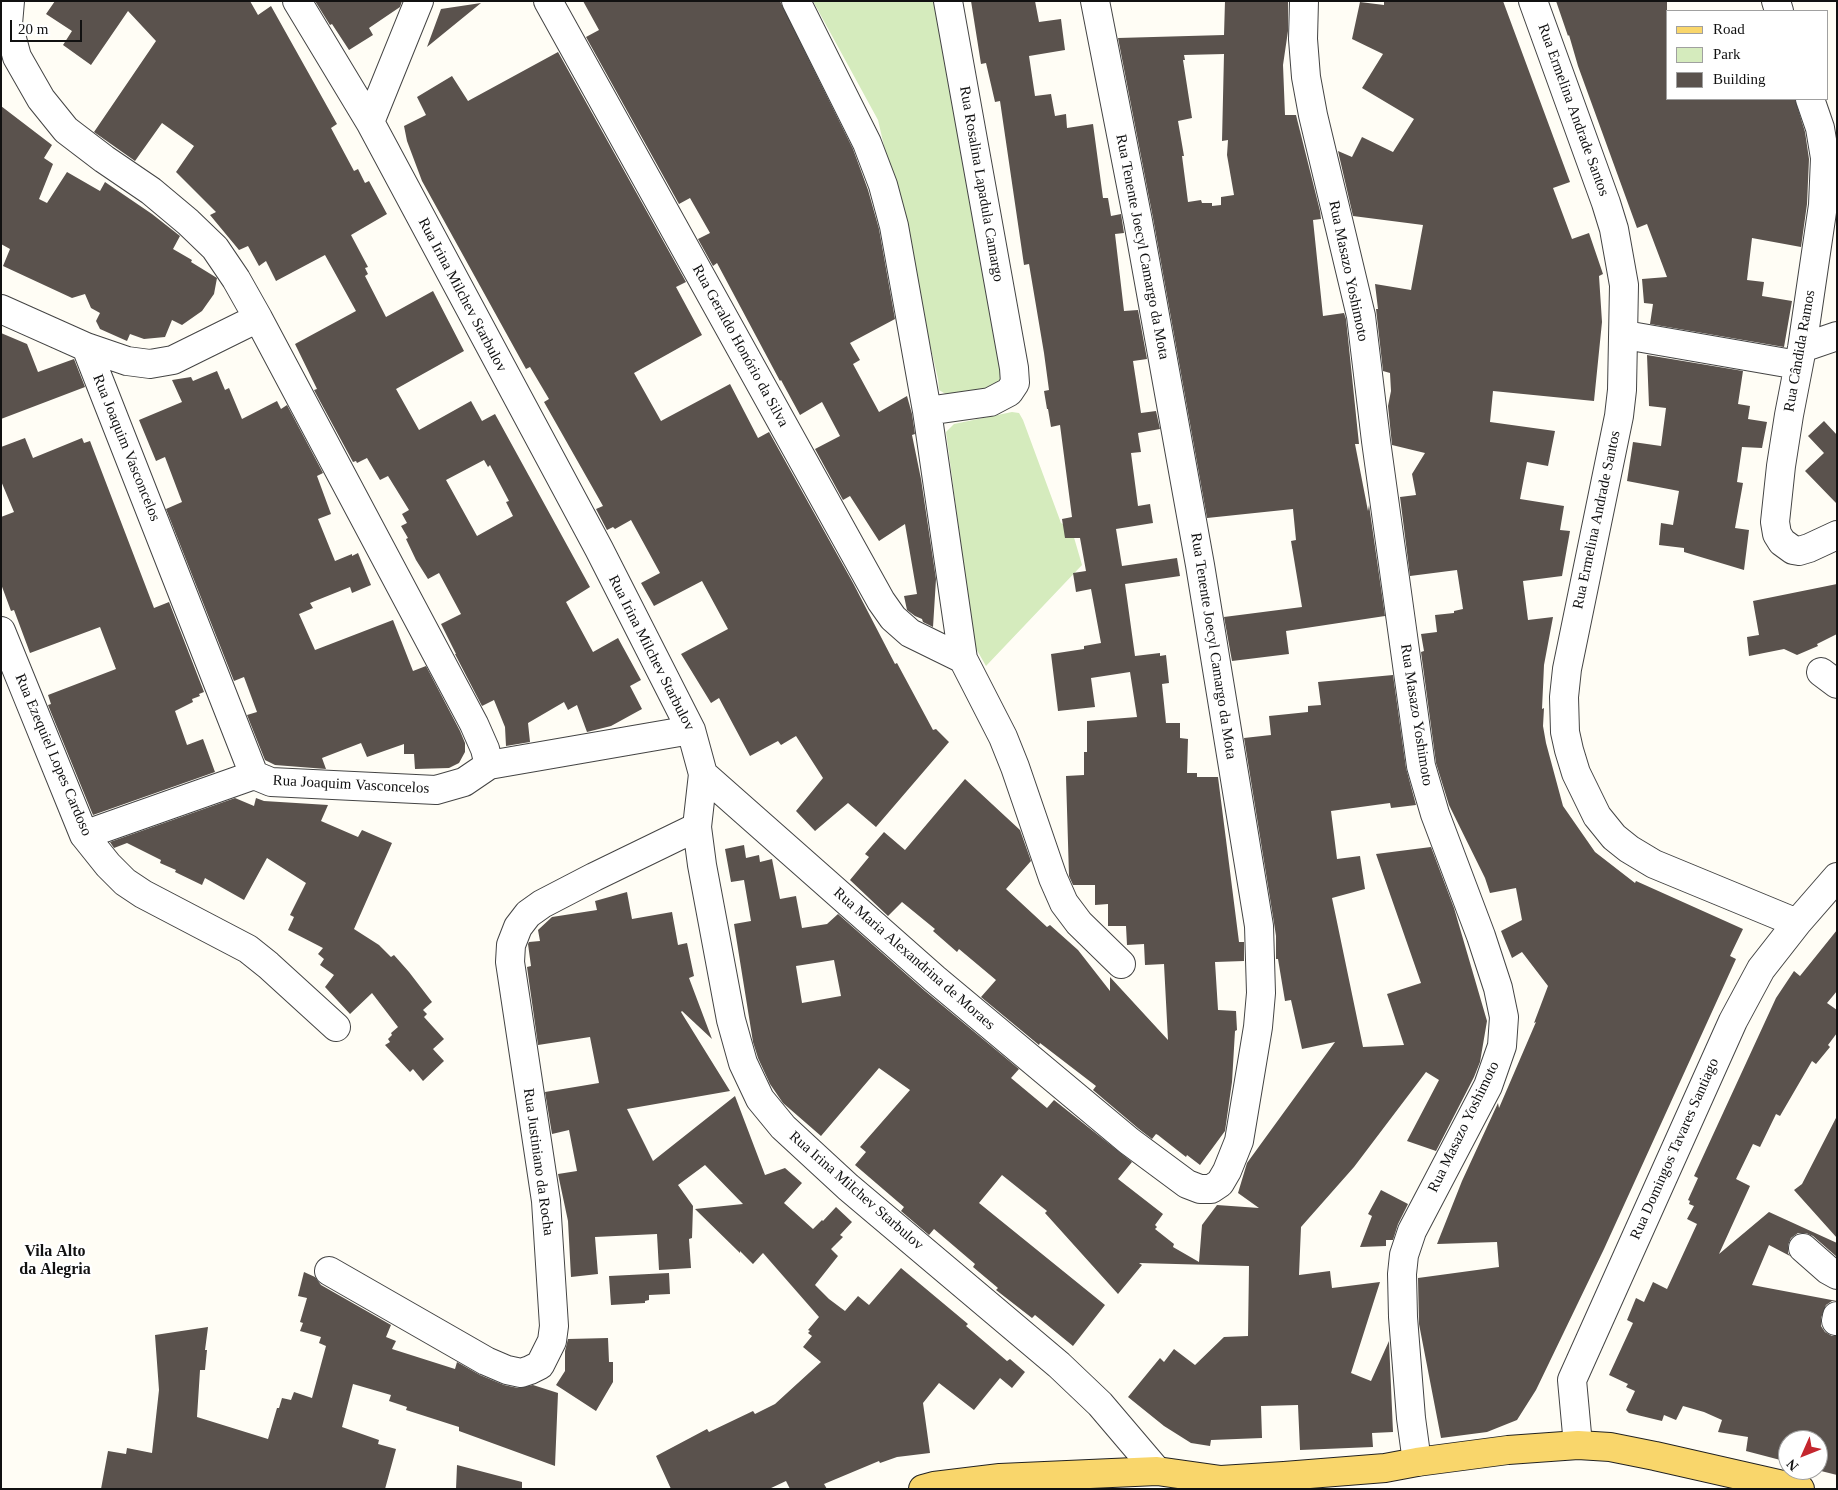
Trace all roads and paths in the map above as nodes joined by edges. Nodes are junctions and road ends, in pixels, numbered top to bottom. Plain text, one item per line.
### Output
1 (10, 1) edge
2 (297, 1) edge
3 (419, 1) edge
4 (548, 1) edge
5 (796, 1) edge
6 (948, 1) edge
7 (1095, 1) edge
8 (1304, 1) edge
9 (1533, 1) edge
10 (1810, 100) edge
11 (370, 122) junction
12 (1, 309) edge
13 (258, 318) junction
14 (1624, 335) junction
15 (1837, 336) edge
16 (86, 347) junction
17 (1800, 357) junction
18 (927, 411) junction
19 (1837, 535) edge
20 (1, 630) edge
21 (963, 659) junction
22 (691, 730) junction
23 (489, 765) junction
24 (703, 774) junction
25 (254, 775) junction
26 (697, 827) junction
27 (84, 834) junction
28 (1837, 877) edge
29 (1797, 923) junction
30 (1121, 964) dead end
31 (336, 1026) dead end
32 (1129, 1141) joint
33 (1803, 1248) dead end
34 (329, 1271) dead end
35 (1837, 1275) edge
36 (1578, 1445) junction
37 (1417, 1462) junction
38 (1157, 1471) junction
39 (1746, 1483) edge
40 (1214, 1485) edge
41 (923, 1489) edge
42 (1800, 1489) edge

1 - 13 street
2 - 11 street, Rua Irina Milchev Starbulov
3 - 11 street
4 - 21 street, Rua Geraldo Honório da Silva
5 - 18 street
6 - 18 street, Rua Rosalina Lapadula Camargo
7 - 32 street, Rua Tenente Joecyl Camargo da Mota
8 - 37 street, Rua Masazo Yoshimoto
9 - 14 street, Rua Ermelina Andrade Santos
10 - 17 street, Rua Cândida Ramos
11 - 22 street, Rua Irina Milchev Starbulov
12 - 16 street
13 - 16 street
13 - 23 street
14 - 17 street
14 - 29 street, Rua Ermelina Andrade Santos
15 - 17 street
16 - 25 street, Rua Joaquim Vasconcelos
17 - 19 street, Rua Cândida Ramos
18 - 21 street
20 - 27 street, Rua Ezequiel Lopes Cardoso
21 - 30 street
22 - 23 street
22 - 24 street, Rua Irina Milchev Starbulov
23 - 25 street, Rua Joaquim Vasconcelos
24 - 26 street, Rua Irina Milchev Starbulov
24 - 32 street, Rua Maria Alexandrina de Moraes
25 - 27 street
26 - 34 street, Rua Justiniano da Rocha
26 - 38 street, Rua Irina Milchev Starbulov
27 - 31 street, Rua Ezequiel Lopes Cardoso
28 - 29 street, Rua Domingos Tavares Santiago
29 - 36 street, Rua Domingos Tavares Santiago
33 - 35 street
36 - 37 main road
36 - 39 main road
37 - 40 main road
38 - 40 main road
38 - 41 main road
39 - 42 main road

